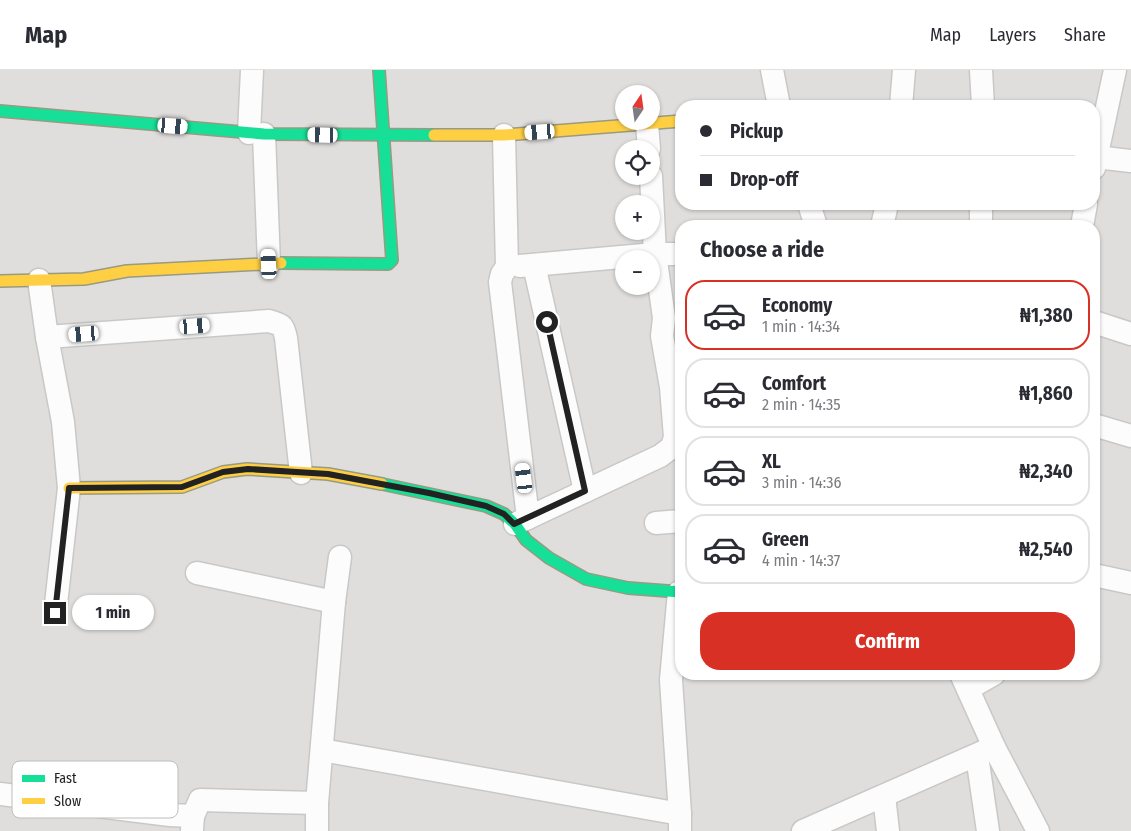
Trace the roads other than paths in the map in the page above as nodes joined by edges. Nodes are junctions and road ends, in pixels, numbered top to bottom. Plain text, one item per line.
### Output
1 (252, 70) edge
2 (379, 70) edge
3 (772, 70) edge
4 (904, 70) edge
5 (981, 70) edge
6 (1114, 70) edge
7 (778, 100) edge
8 (902, 100) edge
9 (983, 100) edge
10 (0, 110) edge
11 (675, 122) edge
12 (660, 123) edge
13 (615, 126) edge
14 (256, 133) junction
15 (504, 134) junction
16 (383, 135) junction
17 (1100, 138) edge
18 (1131, 161) edge
19 (1100, 162) edge
20 (651, 185) edge
21 (655, 250) edge
22 (660, 254) edge
23 (675, 254) edge
24 (615, 258) edge
25 (269, 264) junction
26 (534, 265) junction
27 (507, 267) junction
28 (39, 280) junction
29 (0, 281) edge
30 (660, 290) edge
31 (1100, 324) edge
32 (1131, 334) edge
33 (47, 337) junction
34 (1100, 427) edge
35 (1131, 436) edge
36 (301, 473) junction
37 (69, 488) junction
38 (585, 491) junction
39 (521, 521) junction
40 (675, 521) edge
41 (656, 523) dead end
42 (340, 557) dead end
43 (197, 573) dead end
44 (1100, 576) edge
45 (1131, 583) edge
46 (675, 592) edge
47 (334, 602) junction
48 (55, 613) dead end
49 (675, 638) edge
50 (964, 682) edge
51 (322, 750) junction
52 (985, 752) junction
53 (884, 796) junction
54 (318, 803) junction
55 (177, 818) edge
56 (680, 823) edge
57 (192, 824) edge
58 (317, 831) edge
59 (803, 831) edge
60 (888, 831) edge
61 (988, 831) edge
62 (1038, 831) edge

1 - 14 street
2 - 16 street
3 - 7 street
4 - 8 street
5 - 9 street
6 - 17 street
10 - 14 street
11 - 12 street
13 - 15 street
14 - 16 street
14 - 25 street
15 - 16 street
15 - 27 street
16 - 25 street
18 - 19 street
20 - 21 street
22 - 23 street
24 - 26 street
25 - 28 street
26 - 27 street
26 - 38 street
27 - 39 street
28 - 29 street
28 - 33 street
30 - 38 street
31 - 32 street
33 - 36 street
33 - 37 street
34 - 35 street
36 - 37 street
36 - 39 street
37 - 48 street
38 - 39 street
39 - 46 street
40 - 41 street
42 - 47 street
43 - 47 street
44 - 45 street
47 - 51 street
49 - 56 street
50 - 52 street
51 - 54 street
51 - 56 street
52 - 53 street
52 - 61 street
52 - 62 street
53 - 59 street
53 - 60 street
54 - 57 street
54 - 58 street
55 - 57 street

